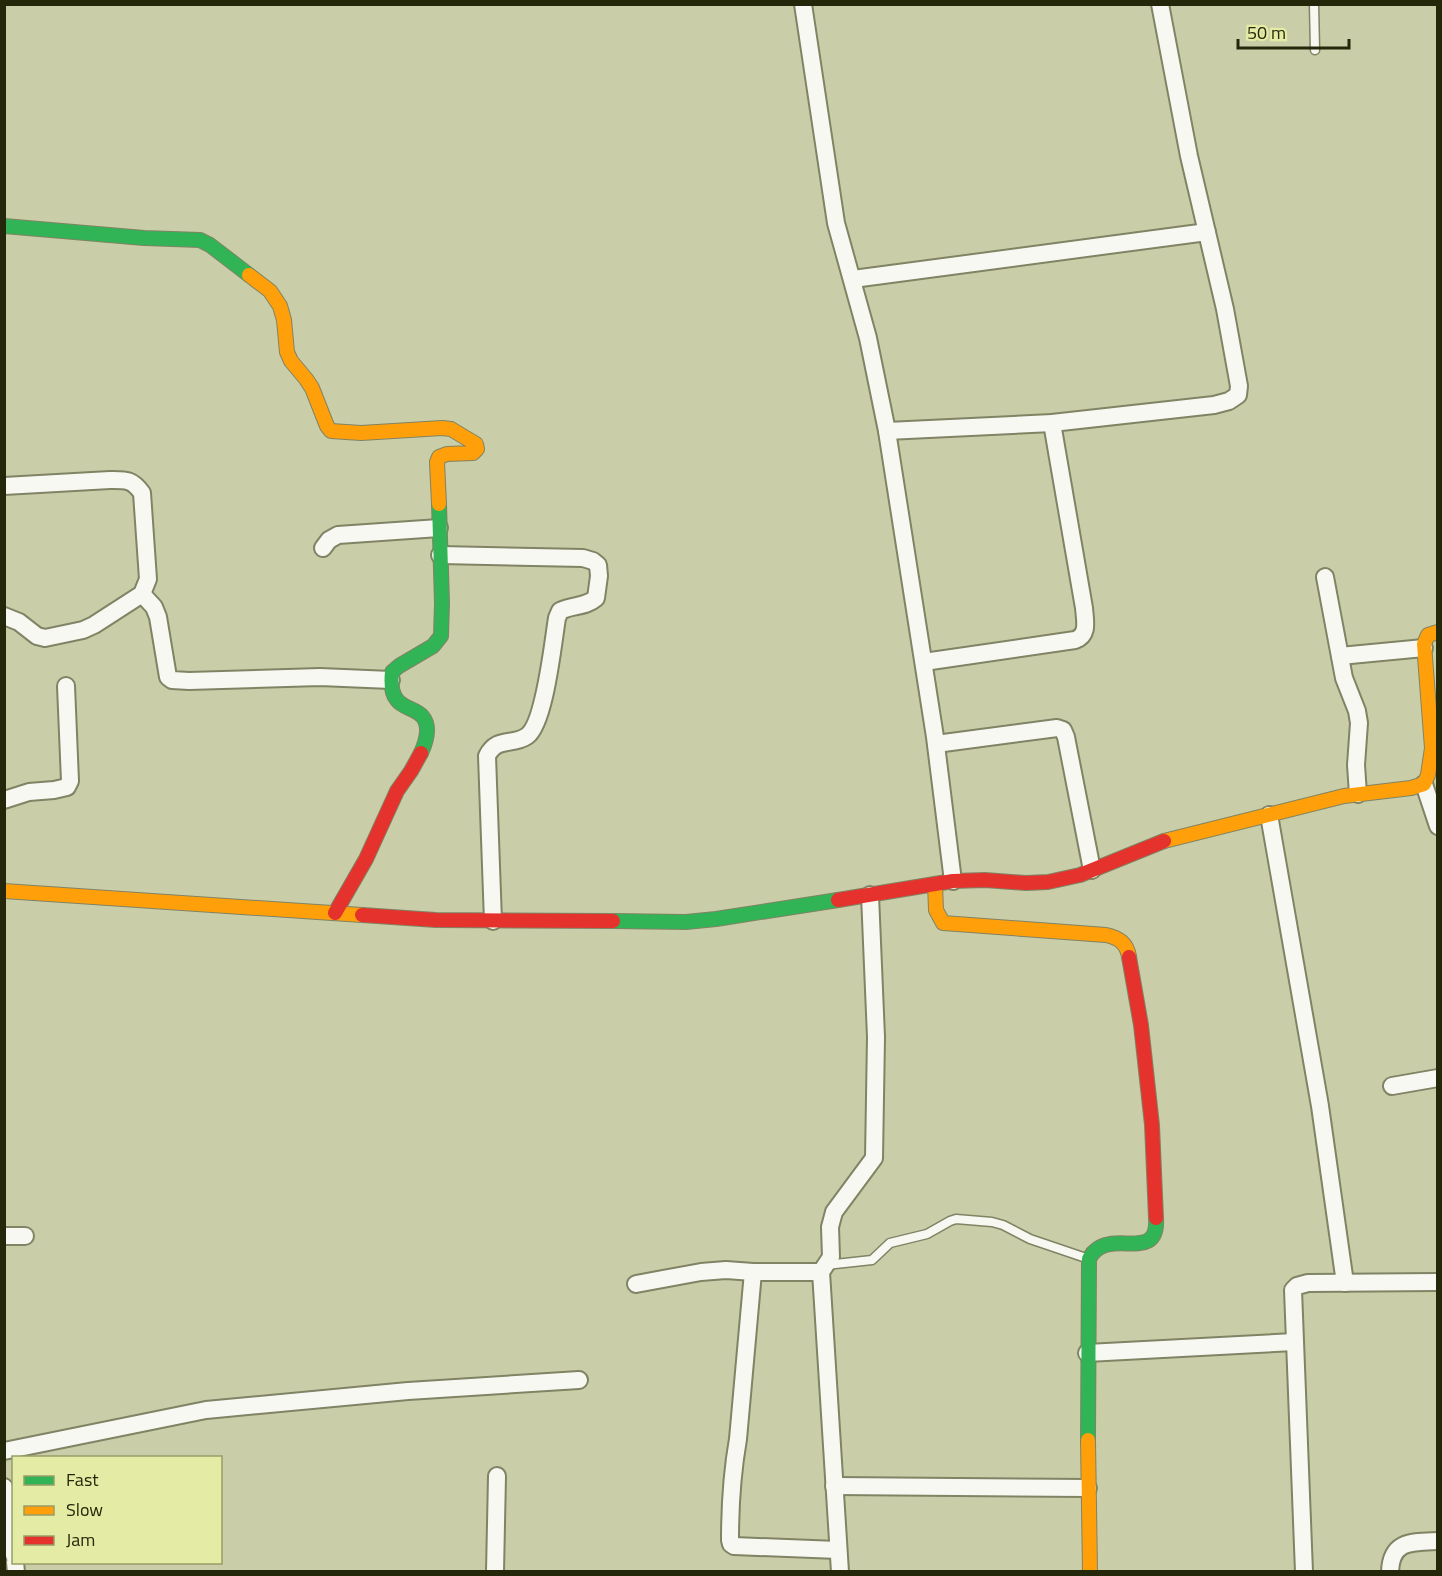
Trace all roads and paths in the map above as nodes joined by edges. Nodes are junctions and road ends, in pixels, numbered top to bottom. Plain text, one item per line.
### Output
1 (803, 4) edge
2 (1160, 4) edge
3 (1314, 4) edge
4 (1315, 50) dead end
5 (4, 226) edge
6 (1207, 232) junction
7 (853, 279) junction
8 (1052, 423) junction
9 (887, 431) junction
10 (4, 486) edge
11 (439, 528) junction
12 (323, 548) dead end
13 (440, 555) junction
14 (1325, 577) dead end
15 (142, 594) junction
16 (4, 616) edge
17 (1437, 632) edge
18 (1424, 648) junction
19 (1340, 656) junction
20 (924, 662) junction
21 (391, 680) junction
22 (66, 686) dead end
23 (936, 744) junction
24 (1424, 784) junction
25 (1358, 794) junction
26 (4, 800) edge
27 (1269, 815) junction
28 (1437, 826) edge
29 (1092, 870) junction
30 (953, 881) junction
31 (935, 884) junction
32 (4, 891) edge
33 (870, 895) junction
34 (335, 912) junction
35 (493, 921) junction
36 (1437, 1078) edge
37 (1392, 1086) dead end
38 (4, 1236) edge
39 (24, 1236) dead end
40 (1089, 1259) junction
41 (824, 1269) junction
42 (753, 1272) junction
43 (1437, 1282) edge
44 (1345, 1283) junction
45 (636, 1284) dead end
46 (1294, 1342) junction
47 (1087, 1353) junction
48 (579, 1380) dead end
49 (4, 1450) edge
50 (497, 1476) dead end
51 (834, 1486) junction
52 (4, 1488) edge
53 (1088, 1488) junction
54 (1437, 1541) edge
55 (12, 1542) edge
56 (838, 1550) junction
57 (495, 1572) edge
58 (840, 1572) edge
59 (1090, 1572) edge
60 (1304, 1572) edge
61 (1390, 1572) edge

1 - 7 street
2 - 6 street
3 - 4 lane
5 - 11 street
6 - 7 street
6 - 8 street
7 - 9 street
8 - 9 street
8 - 20 street
9 - 20 street
10 - 15 street
11 - 12 street
11 - 13 street
13 - 21 street
13 - 35 street
14 - 19 street
15 - 16 street
15 - 21 street
17 - 18 street
18 - 19 street
18 - 24 street
19 - 25 street
20 - 23 street
21 - 34 street
22 - 26 street
23 - 29 street
23 - 30 street
24 - 25 street
24 - 28 street
25 - 27 street
27 - 29 street
27 - 44 street
29 - 30 street
30 - 31 street
31 - 33 street
31 - 40 street
32 - 34 street
33 - 35 street
33 - 41 street
34 - 35 street
36 - 37 street
38 - 39 street
40 - 41 lane
40 - 47 street
41 - 42 street
41 - 51 street
42 - 45 street
42 - 56 street
43 - 44 street
44 - 46 street
46 - 47 street
46 - 60 street
47 - 53 street
48 - 49 street
50 - 57 street
51 - 53 street
51 - 56 street
52 - 55 street
53 - 59 street
54 - 61 street
56 - 58 street

